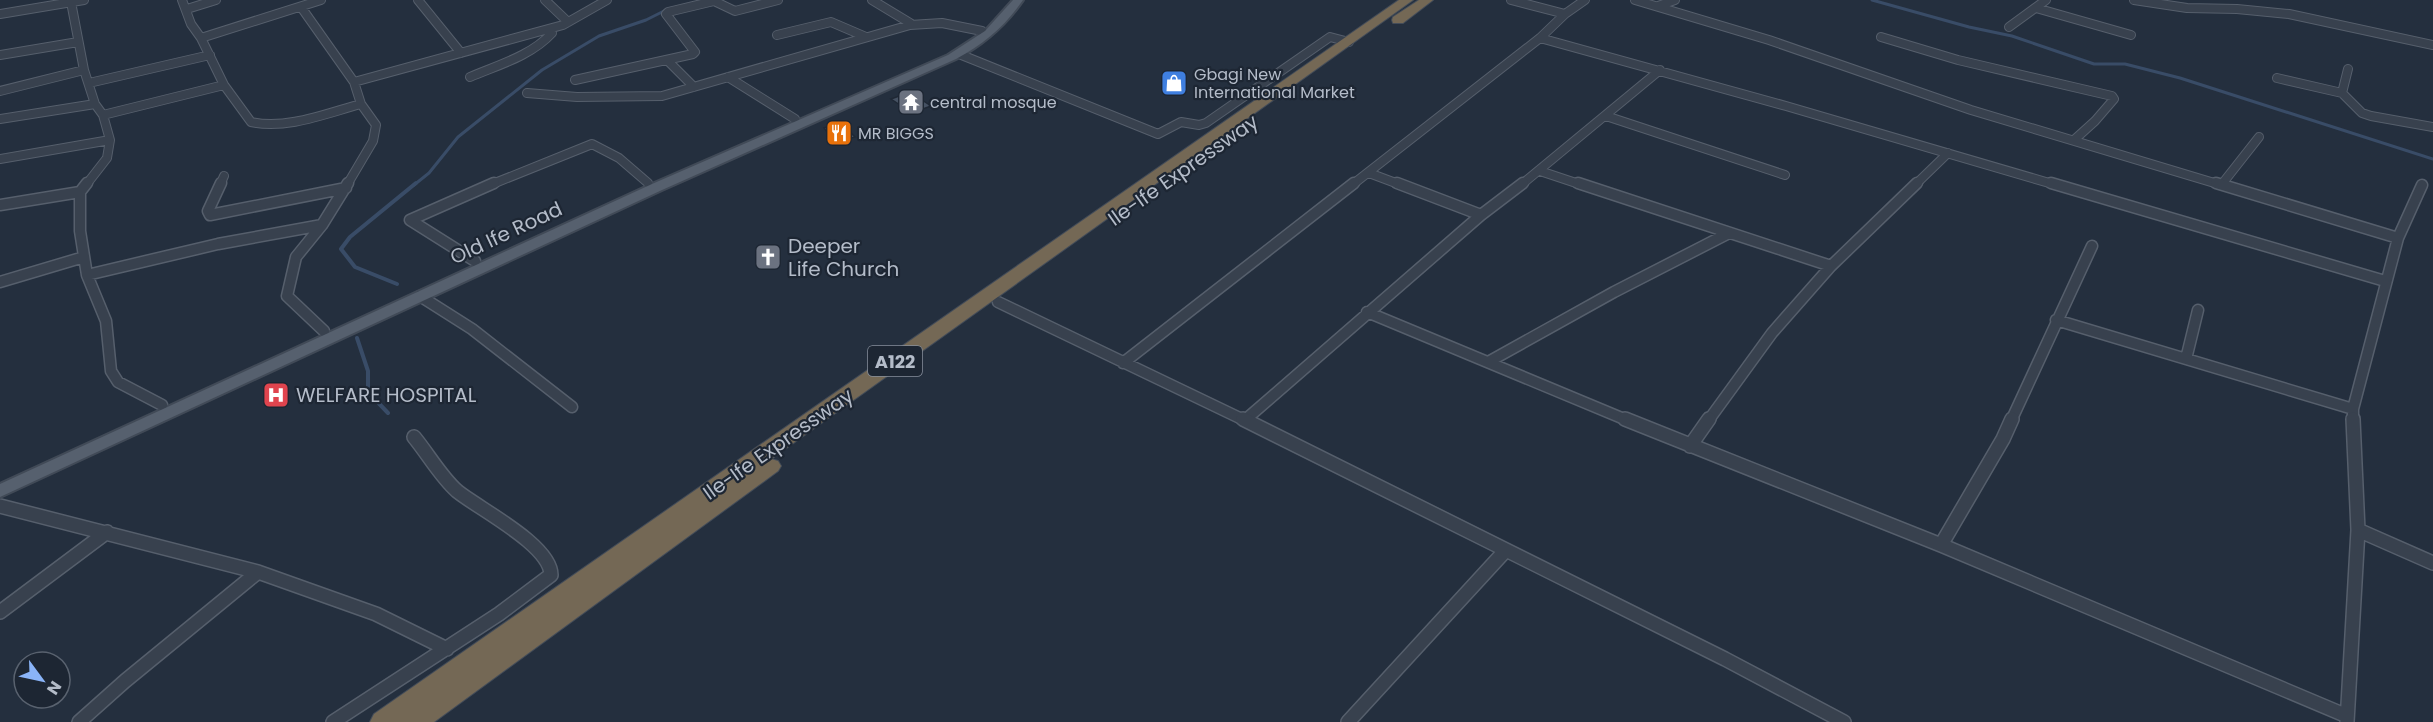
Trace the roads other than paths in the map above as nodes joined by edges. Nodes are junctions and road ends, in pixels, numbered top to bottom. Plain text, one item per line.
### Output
1 (84, 0) edge
2 (182, 0) edge
3 (216, 0) edge
4 (321, 0) edge
5 (418, 0) edge
6 (545, 0) edge
7 (607, 0) edge
8 (716, 0) edge
9 (778, 0) edge
10 (872, 0) edge
11 (1007, 0) edge
12 (1018, 0) edge
13 (1407, 0) edge
14 (1427, 0) edge
15 (1511, 0) edge
16 (1585, 0) edge
17 (1635, 0) edge
18 (1675, 0) edge
19 (2046, 0) edge
20 (2134, 0) edge
21 (2236, 0) edge
22 (53, 2) edge
23 (71, 2) junction
24 (1658, 6) junction
25 (301, 7) junction
26 (2036, 8) junction
27 (187, 9) junction
28 (2237, 9) junction
29 (0, 14) edge
30 (1565, 14) junction
31 (568, 22) junction
32 (910, 23) junction
33 (2009, 27) dead end
34 (548, 30) junction
35 (982, 31) junction
36 (777, 35) dead end
37 (2131, 35) dead end
38 (1881, 37) dead end
39 (201, 38) junction
40 (866, 38) junction
41 (1540, 38) junction
42 (78, 42) junction
43 (1349, 42) junction
44 (2433, 45) edge
45 (460, 52) junction
46 (959, 54) junction
47 (0, 55) edge
48 (210, 55) junction
49 (667, 60) junction
50 (2348, 69) dead end
51 (84, 70) junction
52 (1660, 70) junction
53 (470, 77) dead end
54 (728, 77) junction
55 (2277, 78) dead end
56 (575, 81) dead end
57 (354, 82) junction
58 (88, 83) junction
59 (224, 85) junction
60 (694, 87) junction
61 (0, 91) edge
62 (527, 93) dead end
63 (2342, 93) junction
64 (95, 104) junction
65 (361, 104) junction
66 (103, 115) junction
67 (1606, 116) junction
68 (0, 118) edge
69 (795, 119) junction
70 (2433, 127) edge
71 (2259, 137) dead end
72 (110, 140) junction
73 (2074, 140) junction
74 (730, 151) junction
75 (1948, 153) junction
76 (0, 159) edge
77 (1540, 171) junction
78 (1369, 173) junction
79 (1785, 175) dead end
80 (224, 176) dead end
81 (648, 183) junction
82 (2222, 184) junction
83 (2422, 185) dead end
84 (346, 188) junction
85 (80, 192) junction
86 (0, 205) edge
87 (1481, 215) junction
88 (322, 225) junction
89 (1729, 233) junction
90 (2398, 238) junction
91 (2092, 246) dead end
92 (84, 257) junction
93 (475, 261) junction
94 (1831, 266) junction
95 (87, 275) junction
96 (2385, 281) junction
97 (0, 282) edge
98 (420, 296) junction
99 (998, 302) junction
100 (2198, 310) dead end
101 (1367, 312) junction
102 (2056, 320) junction
103 (324, 331) junction
104 (2186, 359) junction
105 (1490, 362) junction
106 (1123, 363) junction
107 (223, 382) junction
108 (162, 405) junction
109 (572, 407) dead end
110 (2354, 409) junction
111 (1245, 420) junction
112 (414, 437) dead end
113 (1690, 446) junction
114 (0, 480) edge
115 (0, 491) edge
116 (0, 506) edge
117 (2358, 530) junction
118 (107, 532) junction
119 (1941, 545) junction
120 (1506, 550) junction
121 (2433, 563) edge
122 (258, 572) junction
123 (0, 612) edge
124 (447, 649) junction
125 (2347, 719) edge
126 (79, 722) edge
127 (333, 722) edge
128 (382, 722) edge
129 (414, 722) edge
130 (1348, 722) edge
131 (1844, 722) edge

1 - 23 street
2 - 27 street
3 - 27 street
4 - 25 street
5 - 45 street
6 - 31 street
7 - 31 street
8 - 9 street
8 - 49 street
10 - 32 street
11 - 35 main road, Old Ife Road
12 - 46 main road, Old Ife Road
13 - 43 highway, Ile-Ife Expressway / A122
14 - 99 highway, Ile-Ife Expressway / A122
15 - 30 street
16 - 30 street
17 - 24 street
18 - 24 street
19 - 26 street
20 - 28 street
21 - 28 street
22 - 23 street
22 - 29 street
23 - 42 street
24 - 73 street
25 - 39 street
25 - 57 street
26 - 33 street
26 - 37 street
27 - 39 street
28 - 44 street
30 - 41 street
31 - 34 street
32 - 35 street
32 - 40 street
34 - 45 street
34 - 53 street
35 - 69 main road, Old Ife Road
36 - 40 street
38 - 73 street
39 - 48 street
40 - 54 street
41 - 52 street
41 - 78 street
42 - 47 street
42 - 51 street
43 - 46 street
43 - 128 highway, Ile-Ife Expressway / A122
45 - 57 street
46 - 74 main road, Old Ife Road
48 - 58 street
48 - 59 street
49 - 56 street
49 - 60 street
50 - 63 street
51 - 58 street
51 - 61 street
52 - 67 street
52 - 75 street
54 - 60 street
54 - 69 street
55 - 63 street
57 - 65 street
58 - 64 street
59 - 65 street
59 - 66 street
60 - 62 street
63 - 70 street
64 - 66 street
64 - 68 street
65 - 84 street
66 - 72 street
67 - 77 street
67 - 79 street
69 - 74 main road, Old Ife Road
71 - 82 street
72 - 76 street
72 - 85 street
73 - 82 street
74 - 81 main road, Old Ife Road
74 - 98 main road, Old Ife Road
75 - 94 street
75 - 96 street
77 - 87 street
77 - 89 street
78 - 87 street
78 - 106 street
80 - 84 street
81 - 93 main road, Old Ife Road
81 - 93 street
82 - 90 street
83 - 90 street
84 - 88 street
85 - 86 street
85 - 92 street
87 - 101 street
88 - 95 street
88 - 103 street
89 - 94 street
89 - 105 street
90 - 96 street
91 - 102 street
92 - 95 street
92 - 97 street
93 - 103 main road, Old Ife Road
94 - 113 street
95 - 108 street
96 - 110 street
98 - 107 main road, Old Ife Road
98 - 109 street
99 - 106 street
99 - 129 highway, Ile-Ife Expressway / A122
100 - 104 street
101 - 105 street
101 - 111 street
102 - 104 street
102 - 119 street
103 - 107 main road, Old Ife Road
104 - 110 street
105 - 113 street
106 - 111 street
107 - 108 main road, Old Ife Road
107 - 115 main road, Old Ife Road
108 - 114 main road, Old Ife Road
110 - 117 street
111 - 120 street
112 - 124 street
113 - 119 street
116 - 118 street
117 - 121 street
117 - 125 street
118 - 122 street
118 - 123 street
119 - 125 street
120 - 130 street
120 - 131 street
122 - 124 street
122 - 126 street
124 - 127 street

